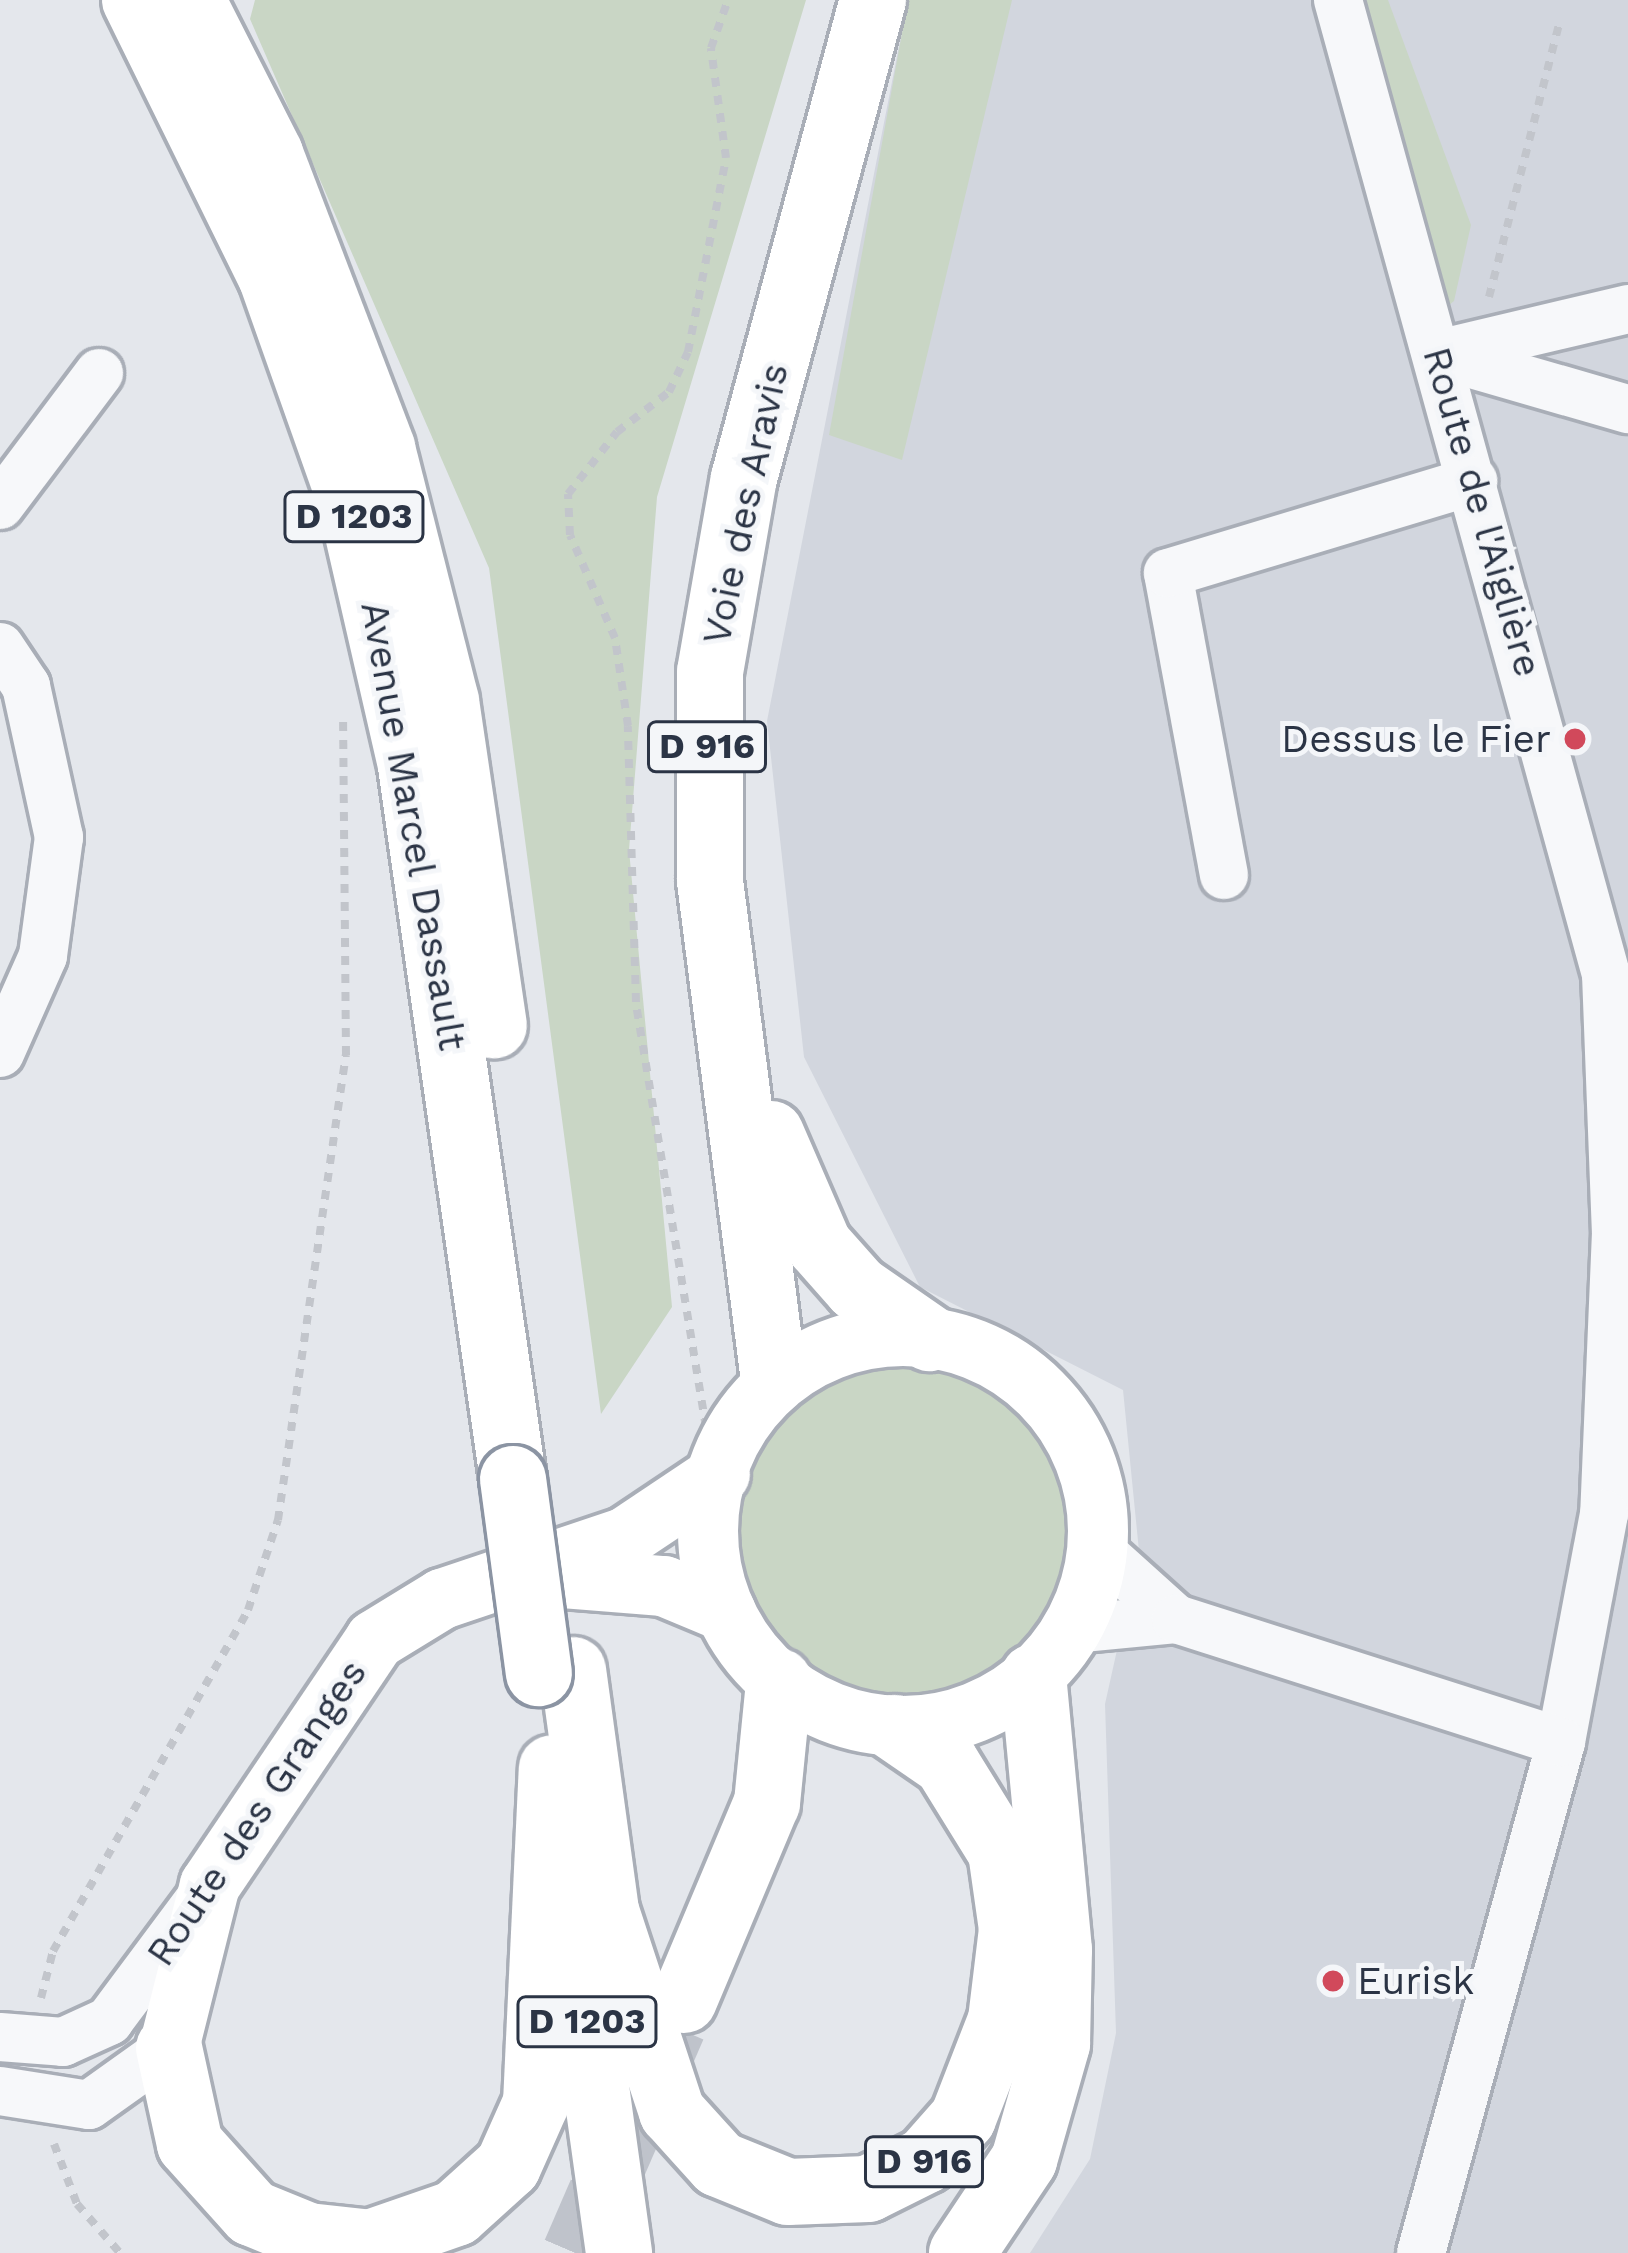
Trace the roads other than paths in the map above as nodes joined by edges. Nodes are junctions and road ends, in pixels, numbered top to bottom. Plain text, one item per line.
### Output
1 (135, 0) edge
2 (191, 0) edge
3 (873, 0) edge
4 (1338, 0) edge
5 (1628, 309) edge
6 (1457, 349) junction
7 (98, 373) dead end
8 (1628, 409) edge
9 (1473, 481) junction
10 (0, 505) edge
11 (0, 646) edge
12 (1224, 875) dead end
13 (726, 1018) junction
14 (0, 1053) edge
15 (929, 1338) junction
16 (774, 1380) junction
17 (720, 1474) junction
18 (530, 1478) junction
19 (1096, 1547) junction
20 (521, 1576) junction
21 (726, 1612) junction
22 (1176, 1619) junction
23 (1053, 1653) junction
24 (556, 1671) junction
25 (779, 1682) junction
26 (895, 1728) junction
27 (1562, 1742) junction
28 (555, 1792) junction
29 (210, 1886) junction
30 (605, 1911) junction
31 (684, 2000) tunnel mouth
32 (20, 2040) edge
33 (169, 2048) junction
34 (0, 2091) edge
35 (619, 2253) edge
36 (654, 2253) edge
37 (962, 2253) edge
38 (1421, 2253) edge

1 - 18 highway, Avenue Marcel Dassault / D 1203
2 - 18 highway, Avenue Marcel Dassault / D 1203
3 - 13 highway, Voie des Aravis / D 916
4 - 6 street, Route de l'Aiglière
5 - 6 street
6 - 8 street
6 - 9 street, Route de l'Aiglière
7 - 10 street
9 - 12 street
9 - 27 street, Route de l'Aiglière
11 - 14 street
13 - 15 highway, D 916
13 - 16 highway, D 916
15 - 16 main road
15 - 19 main road
16 - 17 main road
17 - 20 main road, Route des Granges
17 - 21 main road
18 - 24 highway, D 1203, bridge
19 - 22 street
19 - 23 main road
20 - 21 main road, Route des Granges
20 - 29 main road, Route des Granges
21 - 25 main road
22 - 23 street
22 - 27 street
23 - 26 main road
23 - 37 highway
24 - 28 highway, D 1203
24 - 30 highway, D 1203
25 - 26 main road
25 - 31 highway
26 - 30 highway, D 916
27 - 38 street, Route de l'Aiglière
28 - 33 highway
28 - 35 highway, D 1203
29 - 32 street, Route des Granges
29 - 33 main road
30 - 36 highway, D 1203
33 - 34 street

